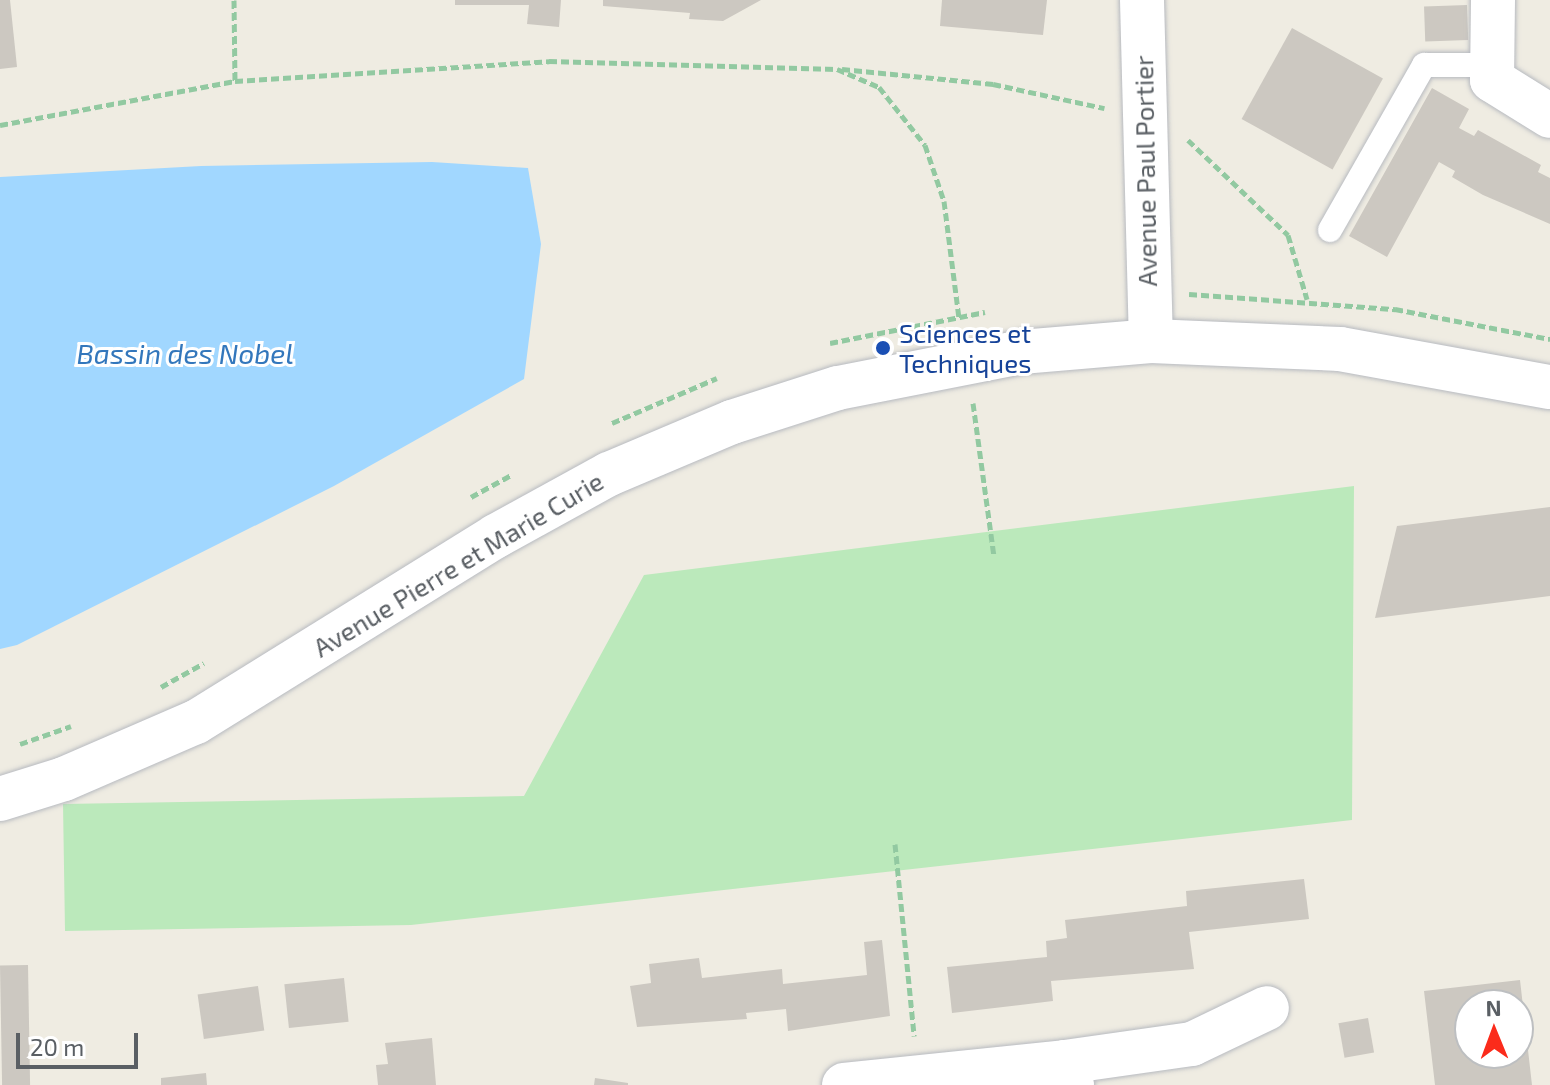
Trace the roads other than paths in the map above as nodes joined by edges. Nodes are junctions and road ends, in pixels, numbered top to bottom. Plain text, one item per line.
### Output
1 (1142, 0) edge
2 (1493, 0) edge
3 (1492, 65) junction
4 (1550, 116) edge
5 (1330, 230) dead end
6 (1151, 341) junction
7 (1550, 387) edge
8 (0, 799) edge
9 (1267, 1008) dead end
10 (1069, 1074) edge
11 (844, 1085) edge

1 - 6 street, Avenue Paul Portier
2 - 3 street
3 - 4 street
3 - 5 lane
6 - 7 street, Avenue Pierre et Marie Curie
6 - 8 street, Avenue Pierre et Marie Curie
9 - 10 street
10 - 11 street

